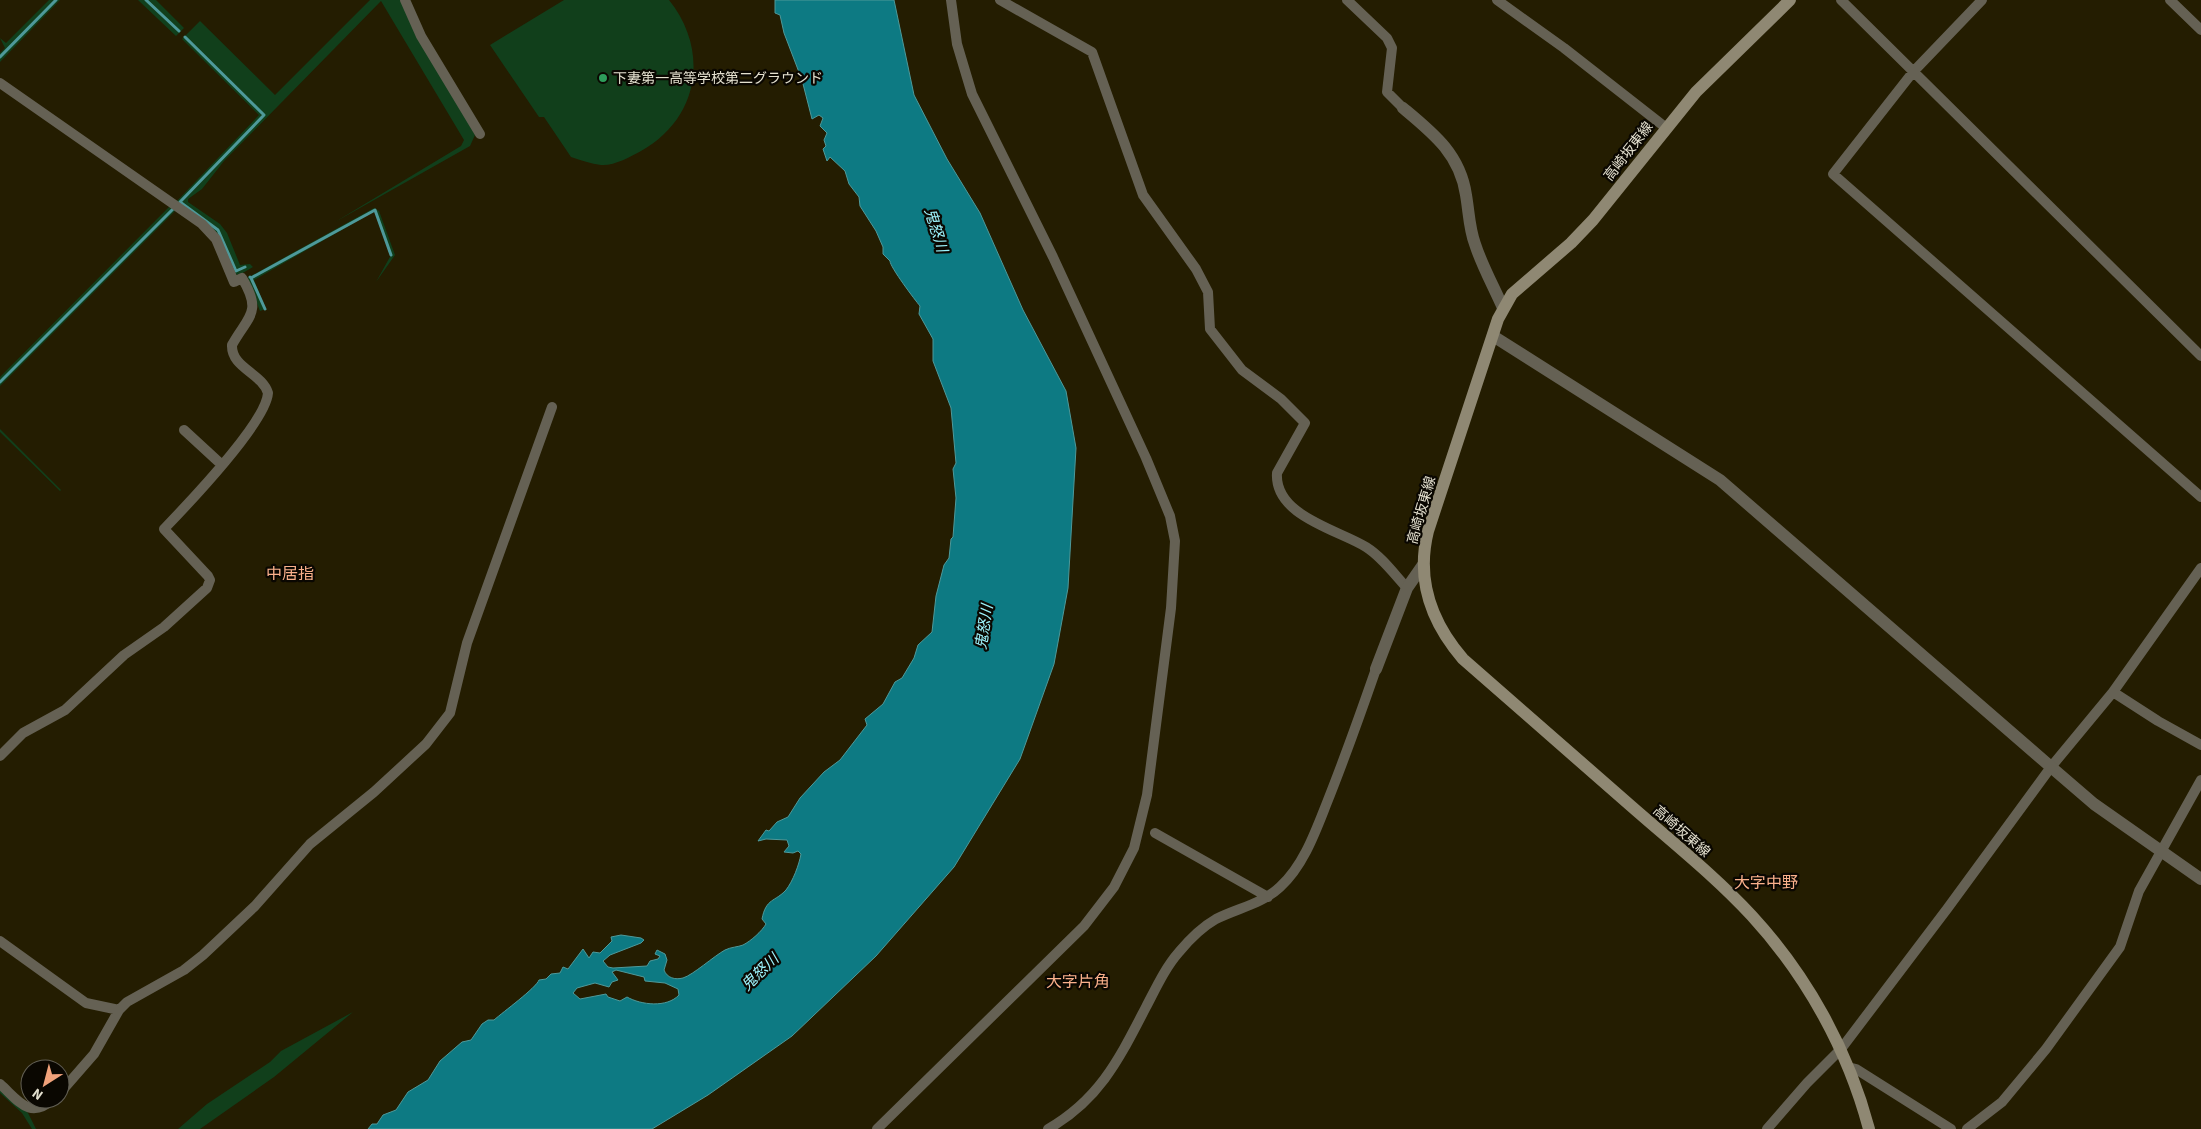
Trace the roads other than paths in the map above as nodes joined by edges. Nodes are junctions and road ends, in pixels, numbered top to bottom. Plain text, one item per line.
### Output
1 (405, 0) edge
2 (951, 0) edge
3 (1000, 0) edge
4 (1346, 0) edge
5 (1497, 0) edge
6 (1790, 0) edge
7 (1841, 0) edge
8 (1982, 0) edge
9 (2170, 0) edge
10 (2201, 30) edge
11 (1913, 72) junction
12 (0, 84) edge
13 (1403, 108) joint
14 (1665, 128) junction
15 (480, 134) dead end
16 (1503, 308) junction
17 (1493, 336) junction
18 (2201, 356) edge
19 (552, 407) dead end
20 (184, 430) dead end
21 (222, 465) junction
22 (2201, 497) edge
23 (1423, 564) junction
24 (2201, 568) edge
25 (1407, 588) junction
26 (1376, 669) joint
27 (2113, 692) junction
28 (2201, 745) edge
29 (0, 756) edge
30 (2051, 768) junction
31 (2201, 780) edge
32 (1155, 833) dead end
33 (2163, 850) junction
34 (2201, 879) edge
35 (1268, 897) junction
36 (0, 941) edge
37 (119, 1010) junction
38 (1841, 1049) junction
39 (1848, 1067) junction
40 (70, 1082) edge
41 (0, 1084) edge
42 (20, 1102) edge
43 (877, 1129) edge
44 (1048, 1129) edge
45 (1767, 1129) edge
46 (1869, 1129) edge
47 (1951, 1129) edge
48 (1967, 1129) edge

1 - 15 street
2 - 43 street
3 - 25 street
4 - 13 street
5 - 14 street
6 - 14 main road, 高崎坂東線
7 - 11 street
8 - 11 street
9 - 10 street
11 - 18 street
11 - 22 street
12 - 21 street
13 - 16 street
14 - 16 main road, 高崎坂東線
16 - 17 main road, 高崎坂東線
17 - 23 main road, 高崎坂東線
17 - 30 street
19 - 37 street
20 - 21 street
21 - 29 street
23 - 25 street
23 - 38 main road, 高崎坂東線
24 - 27 street
25 - 26 street
26 - 35 street
27 - 28 street
27 - 30 street
30 - 33 street
30 - 38 street
31 - 33 street
32 - 35 street
33 - 34 street
33 - 48 street
35 - 44 street
36 - 37 street
37 - 40 street
38 - 39 main road, 高崎坂東線
38 - 45 street
39 - 46 main road, 高崎坂東線
39 - 47 street
41 - 42 street

